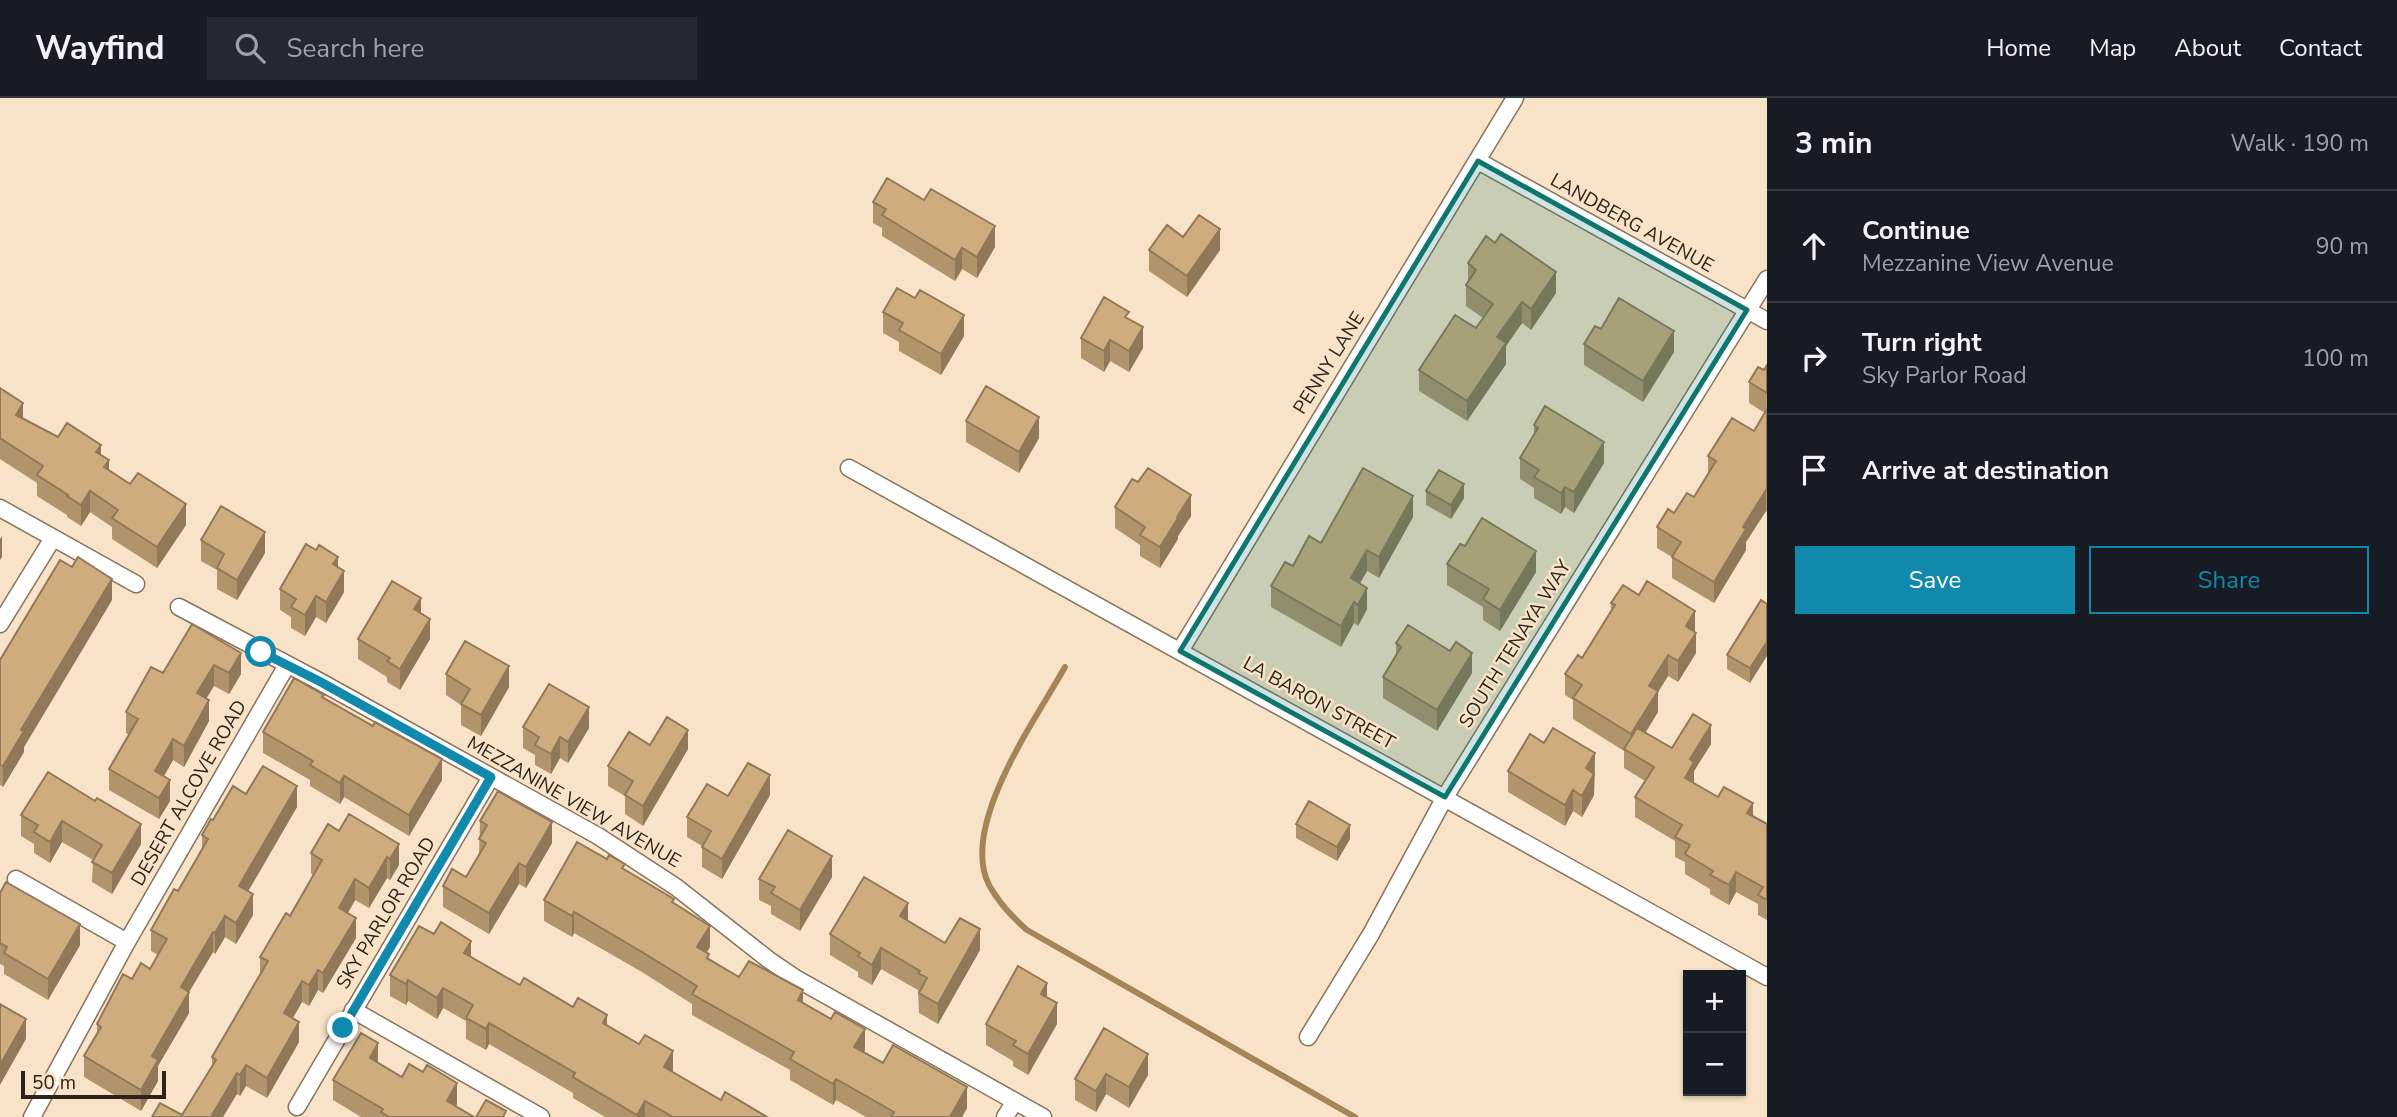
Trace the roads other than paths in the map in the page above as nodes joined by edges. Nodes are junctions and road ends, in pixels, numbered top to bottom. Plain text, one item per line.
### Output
1 (1515, 98) edge
2 (1478, 162) junction
3 (1767, 279) edge
4 (1747, 310) junction
5 (1767, 321) edge
6 (849, 468) dead end
7 (0, 508) edge
8 (53, 538) junction
9 (136, 584) dead end
10 (179, 607) dead end
11 (0, 624) edge
12 (1180, 651) junction
13 (287, 665) junction
14 (491, 777) junction
15 (1445, 797) junction
16 (16, 879) dead end
17 (127, 942) junction
18 (1767, 977) edge
19 (354, 1010) junction
20 (1308, 1037) dead end
21 (1015, 1101) junction
22 (297, 1107) dead end
23 (32, 1117) edge
24 (541, 1117) edge
25 (1005, 1117) edge
26 (1042, 1117) edge

1 - 2 street, PENNY LANE
2 - 4 street, LANDBERG AVENUE
2 - 12 street, PENNY LANE
3 - 4 street, SOUTH TENAYA WAY
4 - 5 street, LANDBERG AVENUE
4 - 15 street, SOUTH TENAYA WAY
6 - 12 street, LA BARON STREET
7 - 8 street
8 - 9 street
8 - 11 street
10 - 13 street, MEZZANINE VIEW AVENUE
12 - 15 street, LA BARON STREET
13 - 14 street, MEZZANINE VIEW AVENUE
13 - 17 street, DESERT ALCOVE ROAD
14 - 19 street, SKY PARLOR ROAD
14 - 21 street, MEZZANINE VIEW AVENUE
15 - 18 street, LA BARON STREET
15 - 20 street, SOUTH TENAYA WAY
16 - 17 street
17 - 23 street, DESERT ALCOVE ROAD
19 - 22 street, SKY PARLOR ROAD
19 - 24 street
21 - 25 street
21 - 26 street, MEZZANINE VIEW AVENUE

